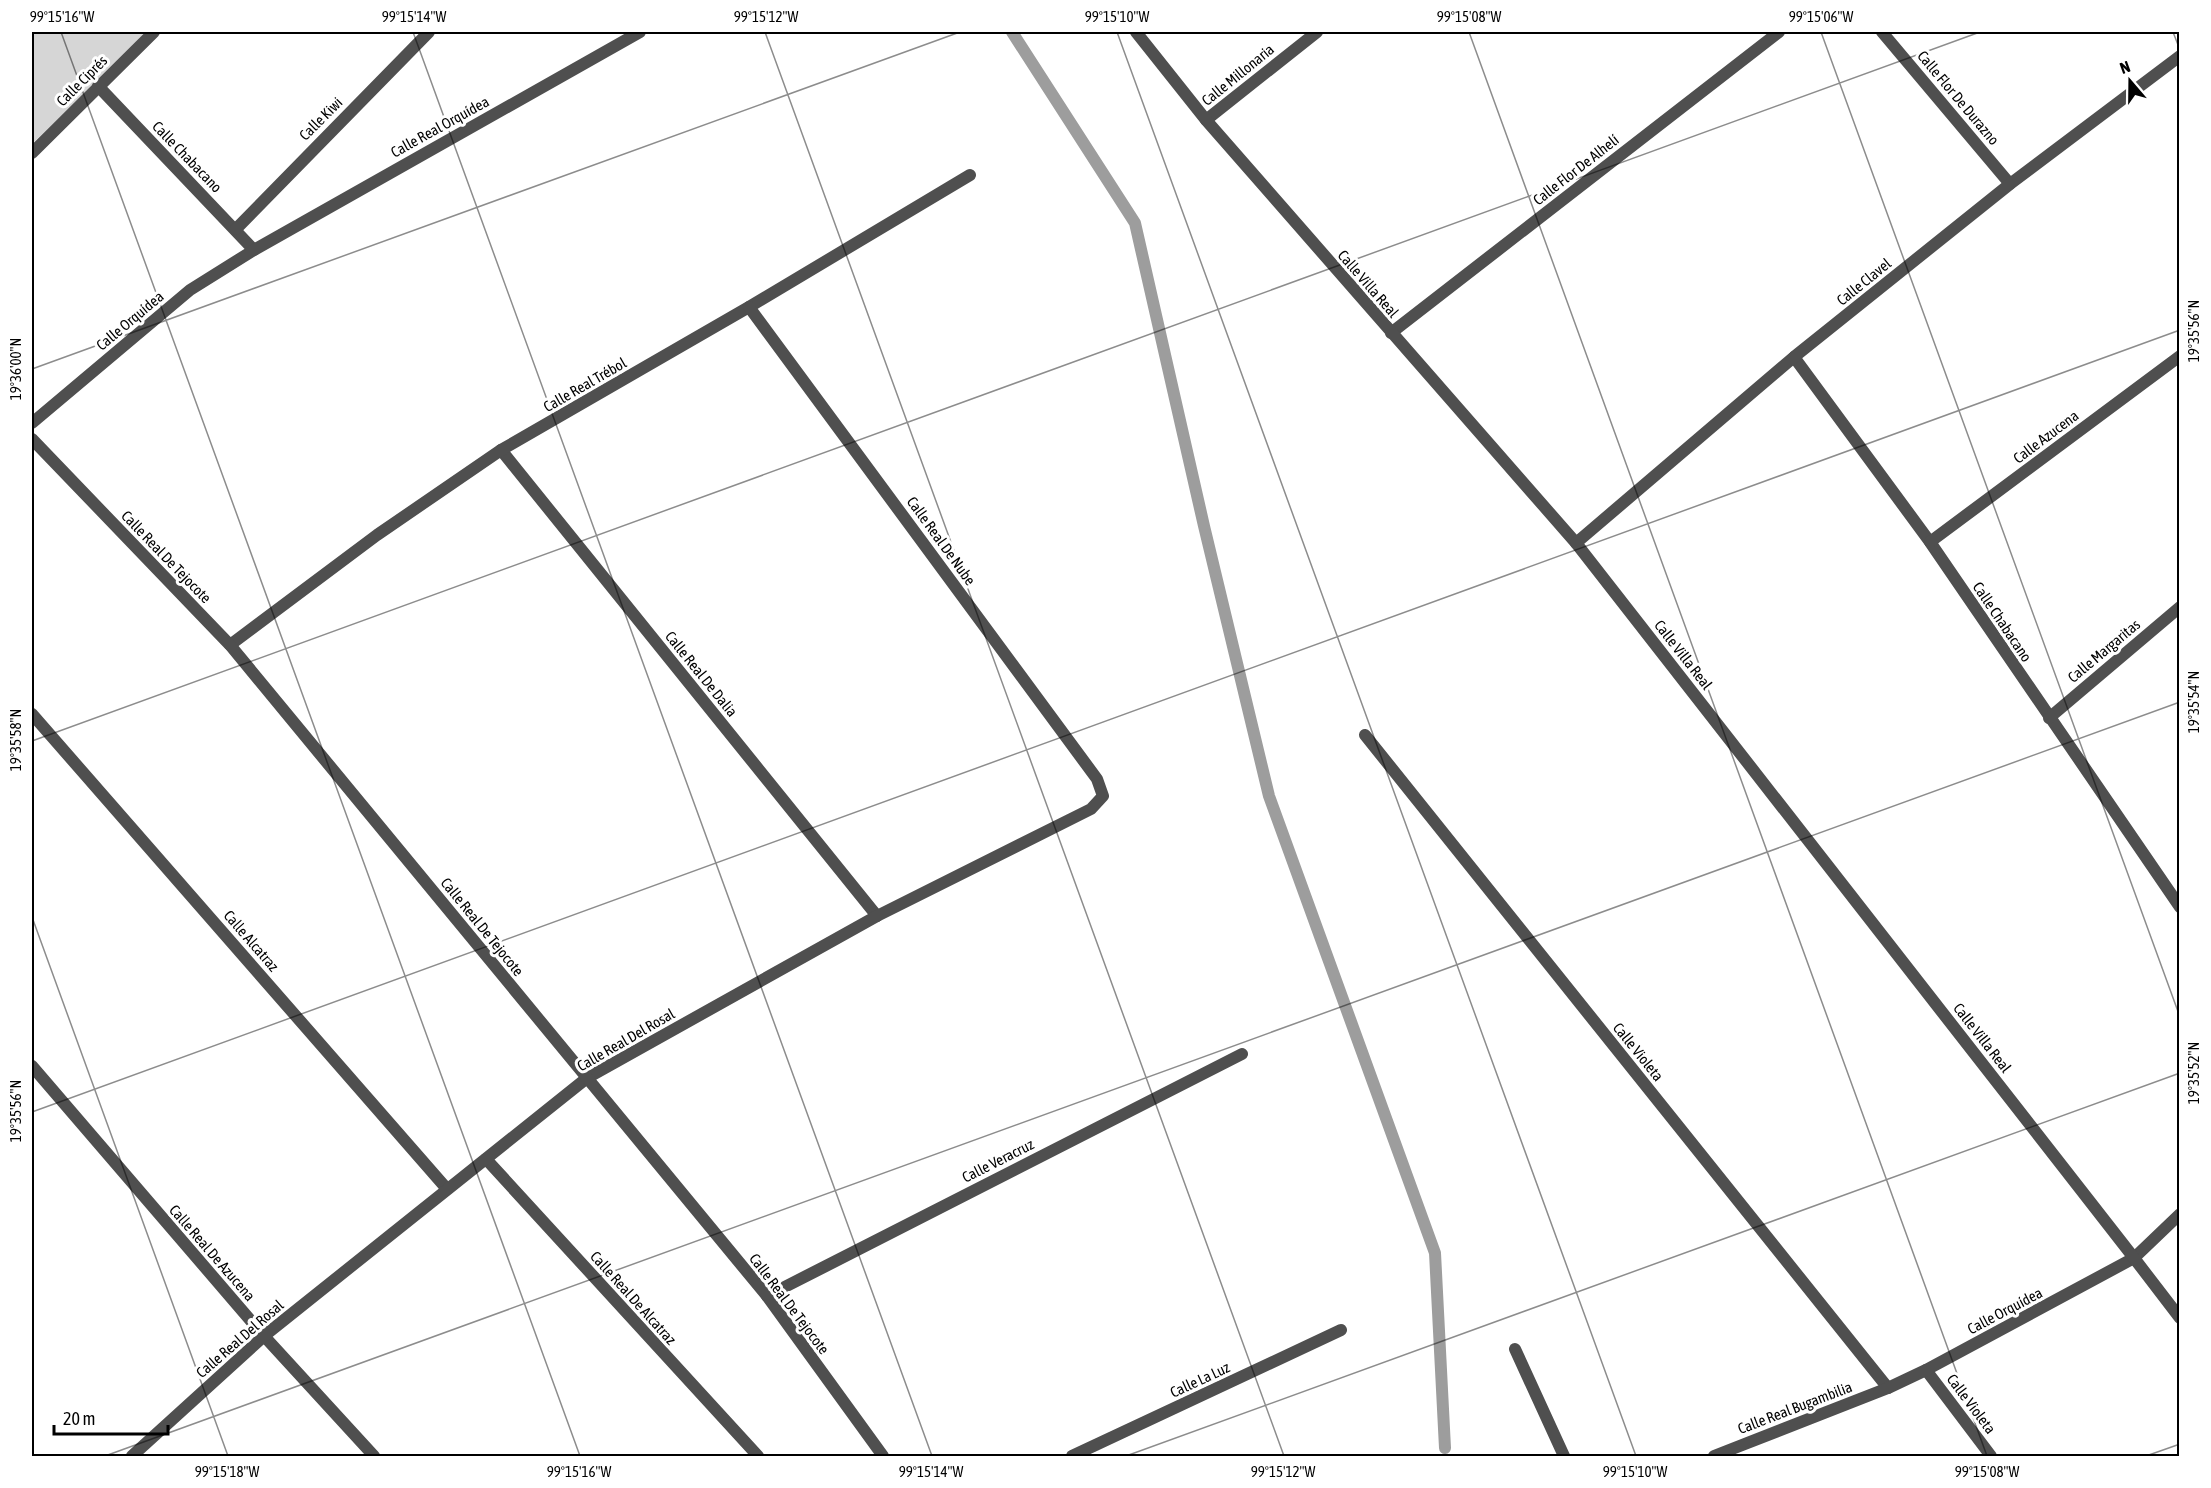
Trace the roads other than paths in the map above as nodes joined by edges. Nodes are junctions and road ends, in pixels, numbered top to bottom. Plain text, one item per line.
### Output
1 (154, 32) edge
2 (429, 32) edge
3 (640, 32) edge
4 (1136, 32) edge
5 (1317, 32) edge
6 (1779, 32) edge
7 (1882, 32) edge
8 (2180, 56) edge
9 (98, 86) junction
10 (1206, 120) junction
11 (32, 153) edge
12 (970, 175) dead end
13 (2010, 184) junction
14 (236, 229) junction
15 (254, 249) junction
16 (749, 307) junction
17 (1391, 333) junction
18 (2180, 356) edge
19 (1794, 357) junction
20 (32, 423) edge
21 (32, 439) edge
22 (501, 450) junction
23 (1930, 542) junction
24 (1576, 543) junction
25 (2180, 607) edge
26 (230, 645) junction
27 (32, 714) edge
28 (2049, 718) junction
29 (1365, 735) dead end
30 (1103, 795) joint
31 (2180, 907) edge
32 (877, 916) junction
33 (1242, 1054) dead end
34 (32, 1066) edge
35 (587, 1078) junction
36 (486, 1159) junction
37 (447, 1189) junction
38 (2180, 1214) edge
39 (2134, 1258) junction
40 (767, 1296) junction
41 (2180, 1318) edge
42 (1341, 1330) dead end
43 (264, 1336) junction
44 (1515, 1349) dead end
45 (1926, 1370) junction
46 (1888, 1388) junction
47 (132, 1456) edge
48 (374, 1456) edge
49 (758, 1456) edge
50 (883, 1456) edge
51 (1072, 1456) edge
52 (1564, 1456) edge
53 (1714, 1456) edge
54 (1992, 1456) edge

1 - 9 street, Calle Ciprés
2 - 14 street, Calle Kiwi
3 - 15 street, Calle Real Orquídea
4 - 10 street, Calle Villa Real
5 - 10 street, Calle Millonaria
6 - 17 street, Calle Flor De Alhelí
7 - 13 street, Calle Flor De Durazno
8 - 13 street, Calle Clavel
9 - 11 street, Calle Ciprés
9 - 14 street, Calle Chabacano
10 - 17 street, Calle Villa Real
12 - 16 street, Calle Real Trébol
13 - 19 street, Calle Clavel
14 - 15 street, Calle Chabacano
15 - 20 street, Calle Orquídea
16 - 22 street, Calle Real Trébol
16 - 30 street, Calle Real De Nube
17 - 24 street, Calle Villa Real
18 - 23 street, Calle Azucena
19 - 23 street, Calle Chabacano
19 - 24 street, Calle Clavel
21 - 26 street, Calle Real De Tejocote
22 - 26 street, Calle Real Trébol
22 - 32 street, Calle Real De Dalia
23 - 28 street, Calle Chabacano
24 - 39 street, Calle Villa Real
25 - 28 street, Calle Margaritas
26 - 35 street, Calle Real De Tejocote
27 - 37 street, Calle Alcatraz
28 - 31 street, Calle Chabacano
29 - 46 street, Calle Violeta
30 - 32 street, Calle Real Del Rosal
32 - 35 street, Calle Real Del Rosal
33 - 40 street, Calle Veracruz
34 - 43 street, Calle Real De Azucena
35 - 36 street, Calle Real Del Rosal
35 - 40 street, Calle Real De Tejocote
36 - 37 street, Calle Real Del Rosal
36 - 49 street, Calle Real De Alcatraz
37 - 43 street, Calle Real Del Rosal
38 - 39 street, Calle Orquídea
39 - 41 street, Calle Villa Real
39 - 45 street, Calle Orquídea
40 - 50 street, Calle Real De Tejocote
42 - 51 street, Calle La Luz
43 - 47 street, Calle Real Del Rosal
43 - 48 street, Calle Real De Azucena
44 - 52 street
45 - 46 street, Calle Orquídea
45 - 54 street, Calle Violeta
46 - 53 street, Calle Real Bugambilia

